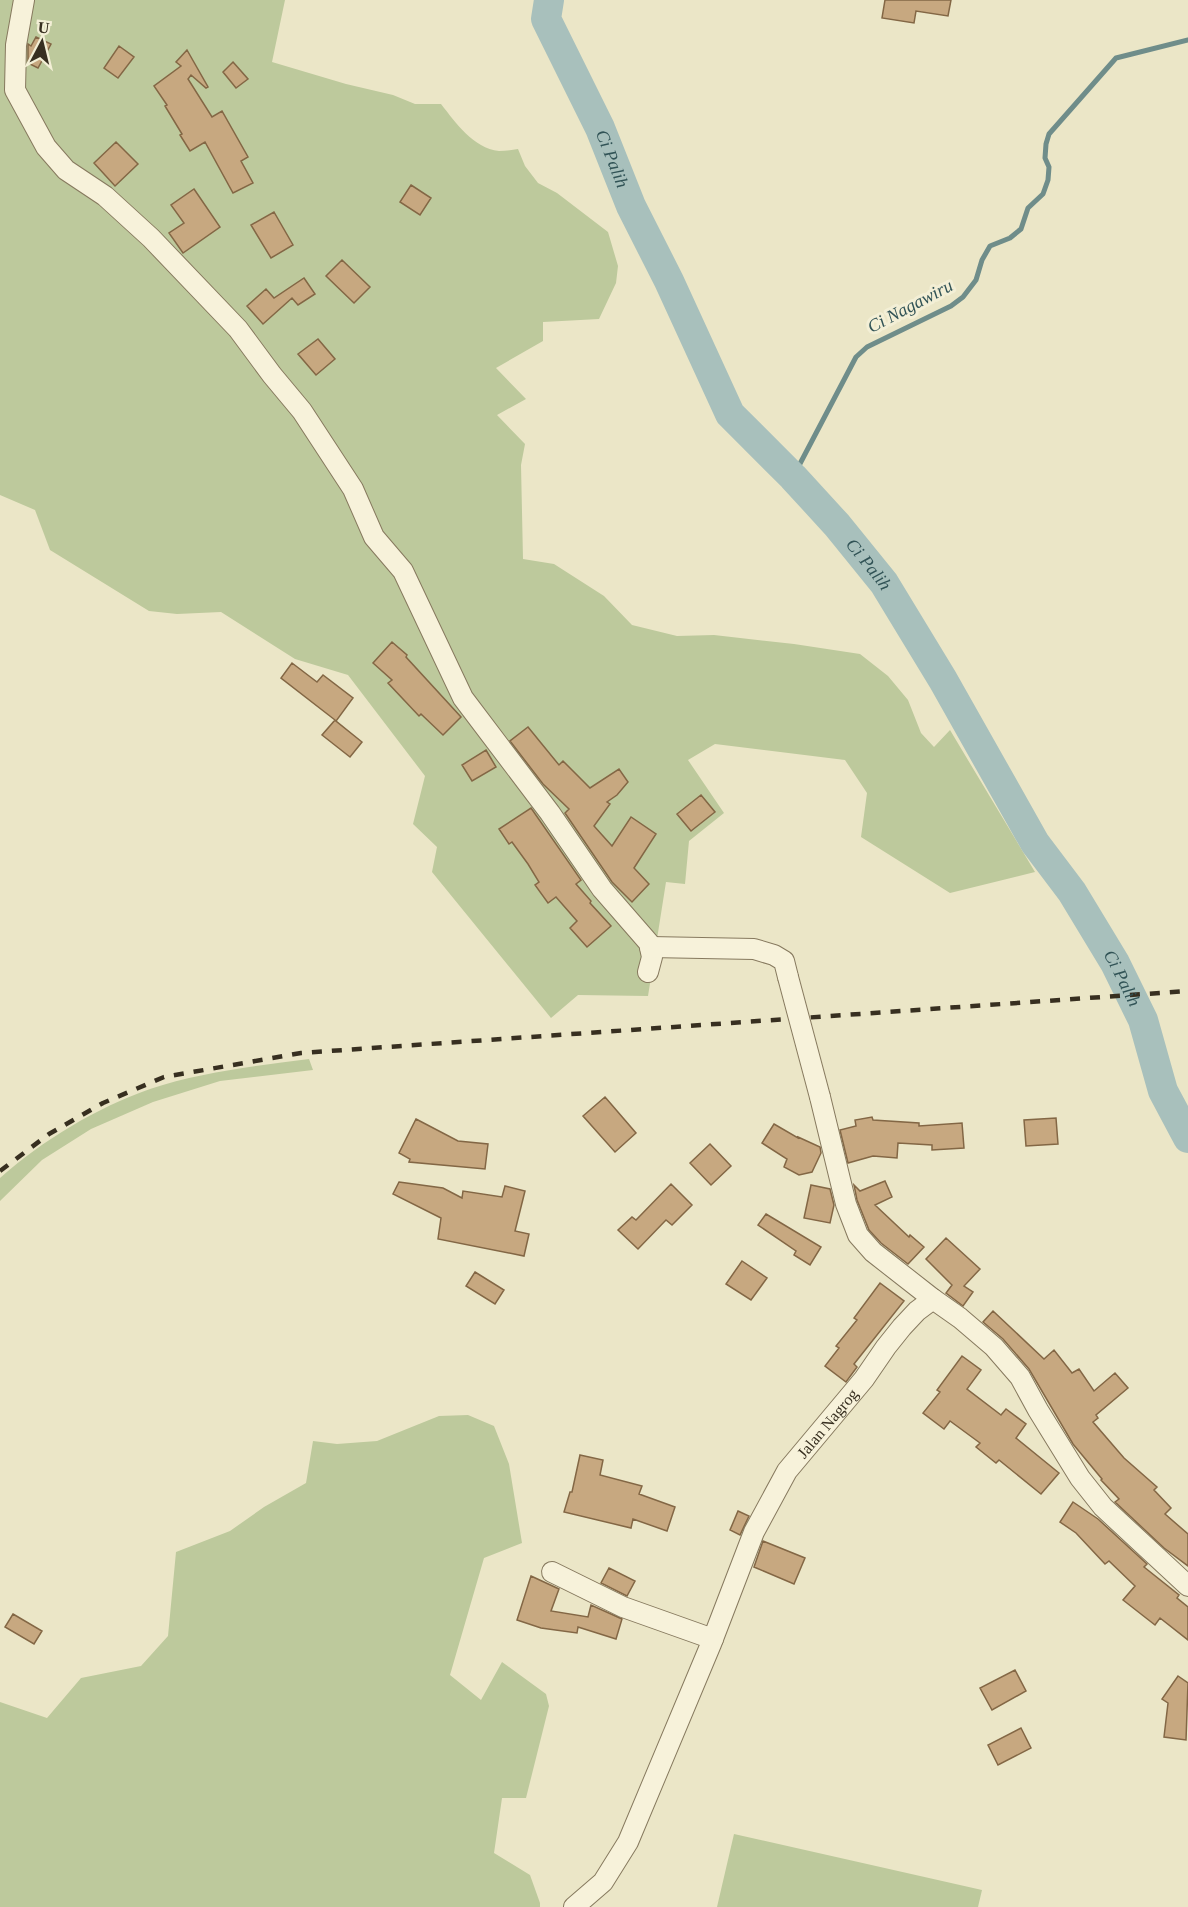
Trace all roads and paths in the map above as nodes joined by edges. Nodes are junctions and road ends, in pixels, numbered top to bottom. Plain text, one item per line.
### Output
1 (24, 0) edge
2 (650, 947) junction
3 (648, 972) dead end
4 (933, 1299) junction
5 (552, 1572) dead end
6 (1188, 1586) edge
7 (713, 1638) junction
8 (574, 1907) edge

1 - 2 street
2 - 3 street
2 - 4 street, bridge
4 - 6 street
4 - 7 street, Jalan Nagrog
5 - 7 street
7 - 8 street, Jalan Nagrog

